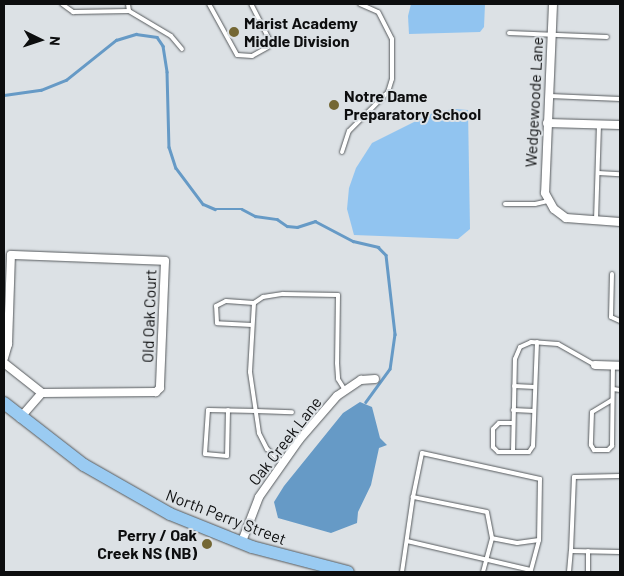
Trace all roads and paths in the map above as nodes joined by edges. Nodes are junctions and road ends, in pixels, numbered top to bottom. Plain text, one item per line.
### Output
1 (62, 4) edge
2 (128, 4) edge
3 (209, 4) edge
4 (251, 4) edge
5 (360, 4) edge
6 (553, 4) edge
7 (129, 11) junction
8 (509, 33) dead end
9 (552, 35) junction
10 (607, 37) dead end
11 (182, 49) dead end
12 (550, 96) junction
13 (620, 99) edge
14 (547, 123) junction
15 (599, 124) junction
16 (620, 125) edge
17 (342, 152) dead end
18 (598, 173) junction
19 (620, 174) edge
20 (548, 201) junction
21 (505, 204) dead end
22 (596, 221) junction
23 (620, 222) edge
24 (612, 274) dead end
25 (254, 303) junction
26 (620, 322) edge
27 (252, 325) junction
28 (537, 342) junction
29 (4, 358) edge
30 (4, 363) edge
31 (595, 365) joint
32 (617, 366) edge
33 (375, 379) dead end
34 (514, 386) junction
35 (535, 387) junction
36 (613, 389) junction
37 (345, 390) junction
38 (620, 390) edge
39 (42, 392) junction
40 (612, 400) junction
41 (4, 404) edge
42 (228, 410) junction
43 (513, 410) junction
44 (256, 411) junction
45 (534, 411) junction
46 (292, 412) dead end
47 (20, 418) junction
48 (513, 423) junction
49 (513, 452) junction
50 (282, 462) junction
51 (620, 476) edge
52 (413, 497) junction
53 (492, 538) junction
54 (539, 540) junction
55 (407, 541) junction
56 (241, 544) junction
57 (571, 551) junction
58 (588, 551) junction
59 (620, 552) edge
60 (486, 560) junction
61 (348, 572) edge
62 (402, 572) edge
63 (483, 572) edge
64 (569, 572) edge
65 (588, 572) edge

1 - 7 lane
2 - 7 lane
3 - 4 lane
5 - 17 lane
6 - 9 street, Wedgewoode Lane
7 - 11 lane
8 - 9 lane
9 - 10 lane
9 - 12 street, Wedgewoode Lane
12 - 13 lane
12 - 14 street, Wedgewoode Lane
14 - 15 street
14 - 20 street, Wedgewoode Lane
15 - 16 street
15 - 18 lane
18 - 19 lane
18 - 22 lane
20 - 21 lane
20 - 22 street
22 - 23 street
24 - 26 lane
25 - 27 lane
25 - 27 lane
25 - 37 lane
27 - 44 lane
28 - 31 lane
28 - 34 lane
28 - 35 lane
29 - 39 street, Old Oak Court
30 - 39 street
31 - 32 street
32 - 36 lane
33 - 37 street, Oak Creek Lane
34 - 35 lane
34 - 43 lane
35 - 45 lane
36 - 38 lane
36 - 40 lane
37 - 50 street, Oak Creek Lane
39 - 47 street
40 - 40 lane
41 - 47 main road, North Perry Street
42 - 42 lane
42 - 44 lane
43 - 45 lane
43 - 48 lane
44 - 46 lane
44 - 50 lane
45 - 49 lane
47 - 56 main road, North Perry Street
48 - 49 lane
48 - 49 lane
50 - 56 street, Oak Creek Lane
51 - 57 lane
52 - 53 lane
52 - 54 lane
52 - 55 lane
53 - 54 lane
53 - 60 lane
54 - 60 lane
55 - 60 lane
55 - 62 lane
56 - 61 main road, North Perry Street
57 - 58 lane
57 - 64 lane
58 - 59 lane
58 - 65 lane
60 - 63 lane

